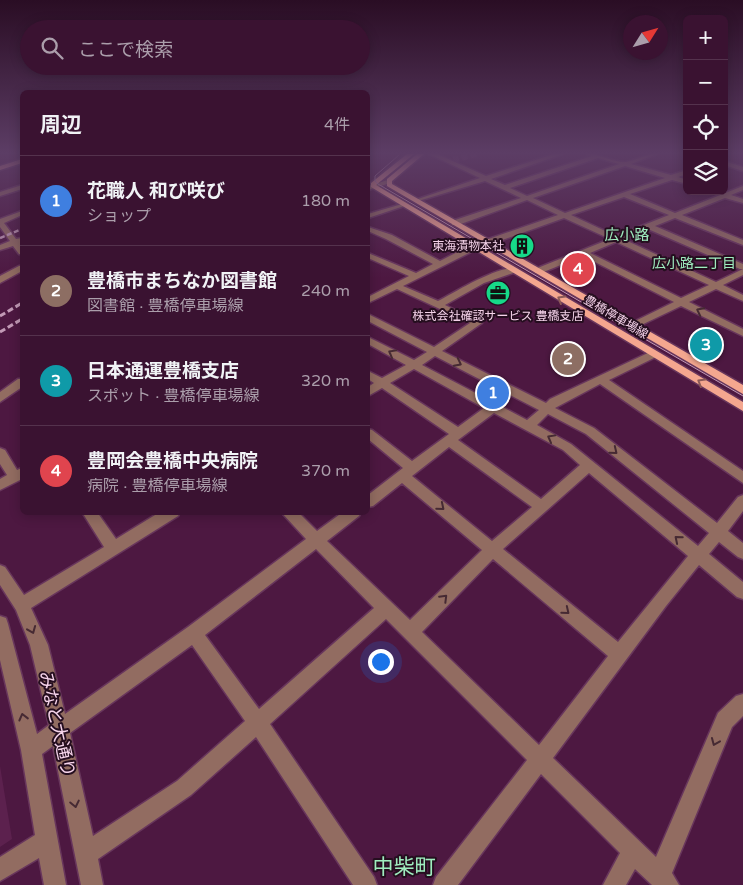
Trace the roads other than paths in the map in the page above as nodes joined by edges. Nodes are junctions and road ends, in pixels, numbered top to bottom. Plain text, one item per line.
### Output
1 (385, 195) edge
2 (408, 195) edge
3 (434, 195) edge
4 (523, 195) edge
5 (536, 195) edge
6 (619, 195) edge
7 (626, 195) edge
8 (726, 195) joint
9 (528, 198) junction
10 (417, 201) junction
11 (743, 201) edge
12 (404, 205) junction
13 (20, 214) edge
14 (370, 215) edge
15 (566, 215) junction
16 (675, 215) junction
17 (0, 222) edge
18 (456, 223) junction
19 (648, 226) junction
20 (370, 230) edge
21 (617, 239) junction
22 (18, 241) edge
23 (489, 242) junction
24 (743, 242) edge
25 (474, 247) junction
26 (0, 248) edge
27 (584, 253) junction
28 (370, 255) edge
29 (439, 264) junction
30 (743, 267) edge
31 (20, 269) edge
32 (513, 270) junction
33 (538, 271) junction
34 (743, 272) edge
35 (416, 276) junction
36 (0, 280) edge
37 (715, 285) junction
38 (396, 286) junction
39 (743, 298) edge
40 (370, 299) edge
41 (681, 302) junction
42 (438, 305) junction
43 (370, 318) edge
44 (632, 326) junction
45 (743, 333) edge
46 (370, 341) edge
47 (434, 352) junction
48 (654, 354) junction
49 (414, 365) junction
50 (370, 375) edge
51 (600, 380) junction
52 (382, 383) junction
53 (20, 384) edge
54 (743, 390) edge
55 (10, 391) junction
56 (370, 391) edge
57 (20, 395) edge
58 (0, 398) edge
59 (493, 407) junction
60 (743, 407) edge
61 (547, 408) junction
62 (529, 426) junction
63 (370, 435) edge
64 (454, 438) junction
65 (0, 453) edge
66 (589, 465) junction
67 (408, 473) junction
68 (19, 475) edge
69 (743, 478) edge
70 (0, 485) edge
71 (370, 501) edge
72 (743, 501) edge
73 (541, 506) junction
74 (91, 515) edge
75 (168, 515) edge
76 (291, 515) edge
77 (350, 515) edge
78 (718, 533) junction
79 (316, 540) junction
80 (114, 549) junction
81 (492, 550) junction
82 (743, 552) edge
83 (698, 555) junction
84 (0, 572) edge
85 (743, 592) edge
86 (22, 605) junction
87 (386, 608) junction
88 (0, 624) edge
89 (410, 632) junction
90 (194, 633) junction
91 (619, 654) junction
92 (743, 703) edge
93 (257, 722) junction
94 (60, 731) junction
95 (31, 750) junction
96 (540, 759) junction
97 (47, 840) junction
98 (633, 851) junction
99 (86, 854) junction
100 (0, 870) edge
101 (663, 881) edge
102 (55, 885) edge
103 (92, 885) edge
104 (366, 885) edge
105 (444, 885) edge
106 (614, 885) edge

1 - 12 main road, 豊橋停車場線
2 - 10 main road, 豊橋停車場線
3 - 10 street
4 - 9 street
5 - 9 street
6 - 15 street
7 - 16 street
8 - 11 street
8 - 16 street
9 - 15 street
9 - 18 street
10 - 18 main road, 豊橋停車場線
12 - 14 street
12 - 25 main road, 豊橋停車場線
13 - 17 street
15 - 21 street
15 - 23 street
16 - 19 street
16 - 24 street
17 - 22 street
18 - 23 main road, 豊橋停車場線
19 - 21 street
19 - 30 street
20 - 29 street
21 - 27 street
21 - 37 street
22 - 26 street
23 - 25 street
23 - 33 main road, 豊橋停車場線
25 - 29 street
25 - 32 main road, 豊橋停車場線
27 - 33 street
27 - 41 street
28 - 35 street
29 - 35 street
31 - 36 street
32 - 42 street
48 -> 32 main road, 豊橋停車場線
33 - 44 main road, 豊橋停車場線
34 - 37 street
35 - 38 street
37 - 39 street
37 - 41 street
38 - 40 street
38 - 42 street
41 - 44 street
45 -> 41 street
42 - 47 street
43 - 47 street
44 - 54 main road, 豊橋停車場線
49 -> 46 street
47 - 49 street
47 -> 61 street
48 - 51 street
60 -> 48 main road, 豊橋停車場線
49 - 52 street
49 - 59 street
50 - 52 street
51 - 61 street
51 - 69 street
52 - 56 street
52 - 64 street
53 - 55 street
55 - 57 street
55 - 58 street
59 - 62 street
59 - 64 street
61 - 62 street
61 -> 78 street
66 -> 62 street
63 - 67 street
64 - 67 street
64 - 73 street
65 - 68 street
66 - 73 street
83 -> 66 street
67 - 71 street
67 -> 81 street
68 - 70 street
72 - 78 street
73 - 81 street
74 - 80 street
75 - 80 street
76 - 79 street
77 - 79 street
78 - 82 street
78 - 83 street
79 - 87 street
79 - 90 street
80 - 86 street
89 -> 81 street
81 -> 91 street
83 - 85 street
83 - 91 street
84 - 86 street, みなと大通り
86 -> 94 street, みなと大通り
87 - 89 street
87 - 93 street
95 -> 88 street, みなと大通り
89 - 96 street
90 - 93 street
90 - 94 street
91 - 96 street
92 -> 101 street
93 - 99 street
93 - 104 street
94 - 95 street
94 -> 99 street, みなと大通り
95 - 97 street, みなと大通り
96 - 98 street
96 - 105 street
97 - 100 street
97 - 102 street, みなと大通り
98 - 101 street
98 - 106 street
99 - 103 street, みなと大通り

